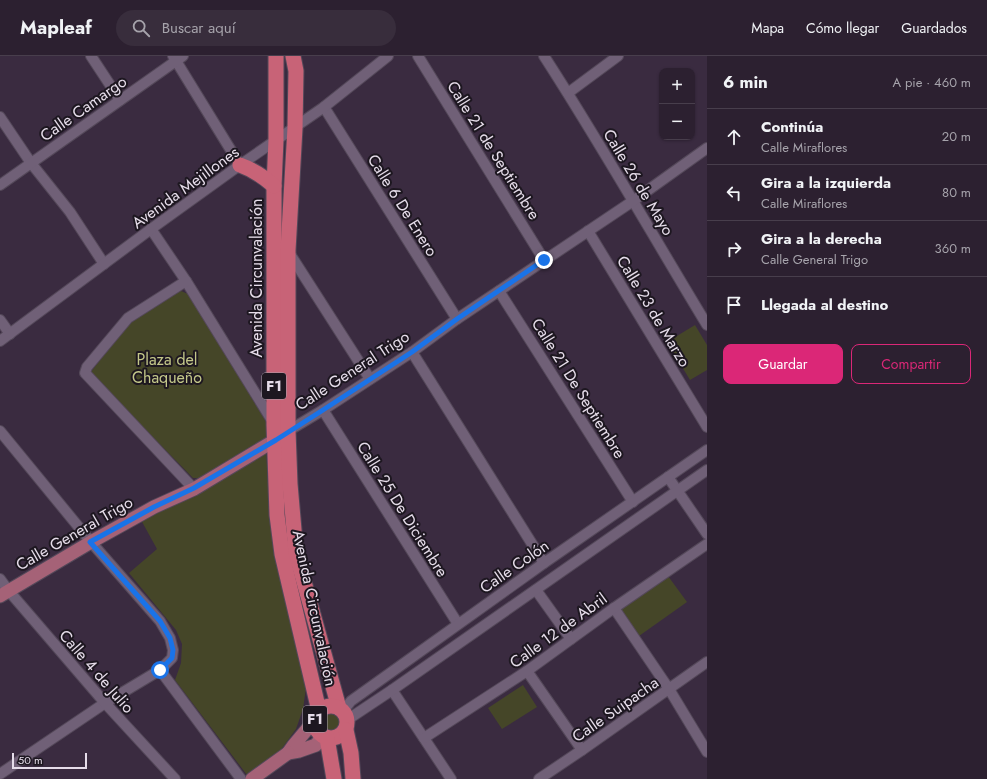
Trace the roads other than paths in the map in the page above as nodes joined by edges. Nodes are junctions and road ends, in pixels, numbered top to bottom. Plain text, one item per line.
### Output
1 (91, 56) edge
2 (276, 56) edge
3 (293, 56) edge
4 (388, 56) edge
5 (418, 56) edge
6 (544, 56) edge
7 (618, 56) edge
8 (178, 58) edge
9 (568, 94) junction
10 (120, 100) junction
11 (324, 107) junction
12 (0, 117) edge
13 (294, 128) junction
14 (276, 140) junction
15 (707, 148) edge
16 (31, 163) junction
17 (240, 165) junction
18 (0, 184) edge
19 (274, 186) junction
20 (633, 201) junction
21 (151, 229) junction
22 (588, 231) junction
23 (288, 250) junction
24 (544, 260) junction
25 (104, 264) junction
26 (186, 281) junction
27 (499, 291) junction
28 (457, 319) junction
29 (0, 320) edge
30 (706, 320) edge
31 (10, 334) junction
32 (0, 341) edge
33 (412, 352) junction
34 (370, 379) junction
35 (323, 410) junction
36 (274, 425) junction
37 (707, 427) edge
38 (0, 431) edge
39 (288, 431) junction
40 (276, 440) junction
41 (707, 450) edge
42 (707, 470) edge
43 (668, 477) junction
44 (194, 488) junction
45 (678, 491) junction
46 (632, 502) junction
47 (707, 534) edge
48 (90, 542) junction
49 (707, 544) edge
50 (544, 563) junction
51 (0, 579) edge
52 (536, 590) junction
53 (4, 593) edge
54 (614, 608) junction
55 (458, 624) junction
56 (571, 639) junction
57 (707, 662) edge
58 (160, 670) junction
59 (527, 671) junction
60 (669, 689) junction
61 (392, 690) junction
62 (105, 703) junction
63 (317, 716) junction
64 (344, 717) junction
65 (325, 737) junction
66 (424, 738) junction
67 (582, 750) junction
68 (707, 752) edge
69 (288, 753) junction
70 (0, 774) edge
71 (175, 779) edge
72 (241, 779) edge
73 (252, 779) edge
74 (334, 779) edge
75 (353, 779) edge
76 (451, 779) edge
77 (539, 779) edge

1 - 10 street
2 - 14 highway, Avenida Circunvalación / F1
3 - 13 highway, Avenida Circunvalación / F1
4 - 11 street, Avenida Mejillones
5 - 24 street, Calle 21 de Septiembre
6 - 9 street, Calle 26 de Mayo
7 - 9 street
8 - 10 street, Calle Camargo
8 - 17 street
9 - 20 street, Calle 26 de Mayo
10 - 16 street, Calle Camargo
11 - 13 street, Avenida Mejillones
11 - 28 street, Calle 6 De Enero
12 - 16 street
13 - 14 street, Avenida Mejillones
13 - 23 highway, Avenida Circunvalación / F1
14 - 17 street, Avenida Mejillones
14 - 19 highway, Avenida Circunvalación / F1
15 - 20 street, Calle General Trigo
16 - 18 street, Calle Camargo
16 - 25 street
17 - 19 highway
17 - 21 street, Avenida Mejillones
19 - 36 highway, Avenida Circunvalación / F1
20 - 22 street, Calle General Trigo
20 - 30 street, Calle 26 de Mayo
21 - 25 street, Avenida Mejillones
21 - 26 street
22 - 24 street, Calle General Trigo
22 - 37 street, Calle 23 de Marzo
23 - 34 street
23 - 39 highway, Avenida Circunvalación / F1
24 - 27 street, Calle General Trigo
25 - 31 street, Avenida Mejillones
26 - 36 street
26 - 44 street
27 - 28 street, Calle General Trigo
27 - 46 street, Calle 21 De Septiembre
28 - 33 street, Calle General Trigo
29 - 31 street
31 - 32 street, Avenida Mejillones
33 - 34 street, Calle General Trigo
33 - 50 street
34 - 35 street, Calle General Trigo
35 - 39 street, Calle General Trigo
35 - 55 street, Calle 25 De Diciembre
36 - 40 highway, Avenida Circunvalación / F1
38 - 48 street
39 - 40 main road, Calle General Trigo
39 - 64 highway, Avenida Circunvalación / F1
40 - 44 main road, Calle General Trigo
40 - 63 highway, Avenida Circunvalación / F1
41 - 43 street, Calle Colón
42 - 45 street, Calle Colón
43 - 45 street
43 - 46 street, Calle Colón
44 - 48 main road, Calle General Trigo
45 - 47 street
45 - 52 street, Calle Colón
46 - 50 street, Calle Colón
48 - 53 main road, Calle General Trigo
48 - 58 street
49 - 54 street, Calle 12 de Abril
50 - 55 street, Calle Colón
51 - 53 street, Calle 4 de Julio
52 - 56 street
52 - 61 street, Calle Colón
53 - 62 street, Calle 4 de Julio
54 - 56 street, Calle 12 de Abril
54 - 60 street
55 - 64 street, Calle Colón
56 - 59 street, Calle 12 de Abril
57 - 60 street, Calle Suipacha
58 - 62 street
58 - 72 street
59 - 66 street, Calle 12 de Abril
59 - 67 street
60 - 67 street, Calle Suipacha
60 - 68 street
61 - 64 street, Calle Colón
61 - 66 street
62 - 70 street
62 - 71 street, Calle 4 de Julio
63 - 64 highway, F1
63 - 65 highway, F1
63 - 69 main road
64 - 65 highway, F1
64 - 75 highway, Avenida Circunvalación / F1
65 - 69 main road
65 - 74 highway, F1
66 - 76 street
67 - 77 street, Calle Suipacha
69 - 73 main road

